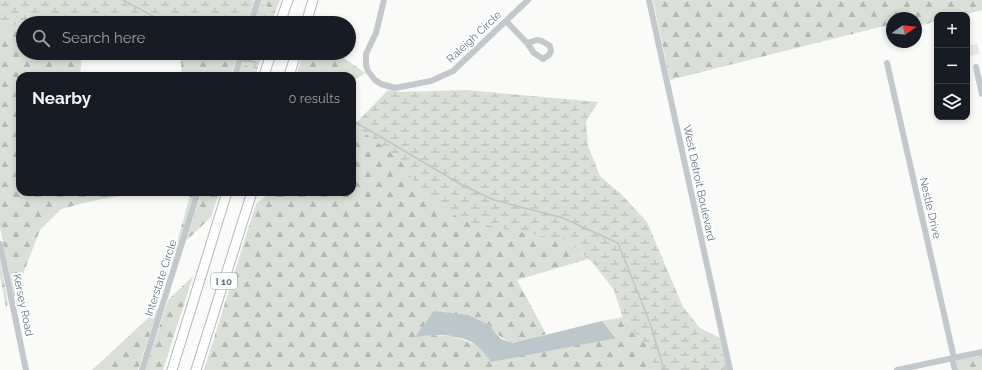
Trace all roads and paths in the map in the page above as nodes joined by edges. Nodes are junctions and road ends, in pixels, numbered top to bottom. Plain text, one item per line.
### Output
1 (258, 0) edge
2 (288, 0) edge
3 (313, 0) edge
4 (384, 0) edge
5 (528, 0) edge
6 (649, 0) edge
7 (253, 16) edge
8 (282, 16) edge
9 (308, 16) edge
10 (506, 21) junction
11 (527, 43) dead end
12 (239, 60) edge
13 (269, 60) edge
14 (294, 60) edge
15 (887, 63) dead end
16 (976, 68) dead end
17 (236, 72) edge
18 (265, 72) edge
19 (290, 72) edge
20 (982, 94) edge
21 (197, 196) edge
22 (226, 196) edge
23 (251, 196) edge
24 (0, 244) edge
25 (982, 352) edge
26 (953, 358) junction
27 (26, 370) edge
28 (142, 370) edge
29 (172, 370) edge
30 (196, 370) edge
31 (730, 370) edge
32 (897, 370) edge
33 (955, 370) edge

1 - 7 street
2 - 8 highway
3 - 9 highway
4 - 10 street, Raleigh Circle
5 - 10 street, Raleigh Circle
6 - 31 street, West Detroit Boulevard
10 - 11 street
12 - 17 street
13 - 18 highway
14 - 19 highway
15 - 26 street, Nestle Drive
16 - 20 street
21 - 28 street, Interstate Circle
22 - 29 highway, I 10
23 - 30 highway, I 10
24 - 27 street, Kersey Road
25 - 26 street
26 - 32 street
26 - 33 street, Nestle Drive

